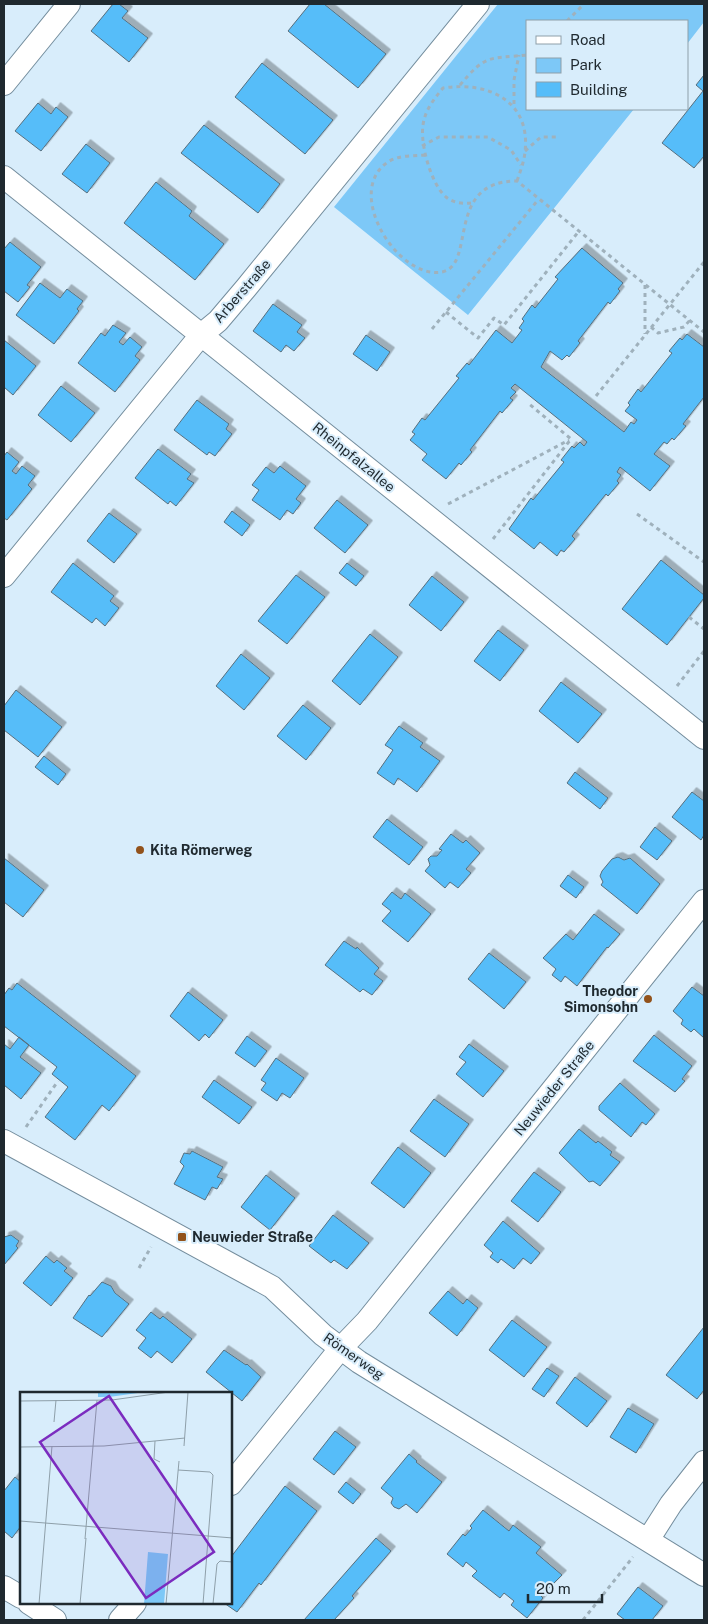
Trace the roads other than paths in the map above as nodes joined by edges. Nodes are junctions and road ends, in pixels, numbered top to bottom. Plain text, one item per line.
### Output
1 (69, 4) edge
2 (478, 4) edge
3 (4, 84) edge
4 (4, 177) edge
5 (201, 335) junction
6 (4, 576) edge
7 (704, 738) edge
8 (704, 901) edge
9 (4, 1141) edge
10 (340, 1349) junction
11 (704, 1462) edge
12 (232, 1483) edge
13 (648, 1540) junction
14 (704, 1575) edge
15 (4, 1587) edge
16 (20, 1597) edge
17 (31, 1604) edge
18 (134, 1604) edge
19 (55, 1620) edge
20 (120, 1620) edge

1 - 3 street
2 - 5 street, Arberstraße
4 - 5 street, Rheinpfalzallee
5 - 6 street, Arberstraße
5 - 7 street, Rheinpfalzallee
8 - 10 street, Neuwieder Straße
9 - 10 street, Römerweg
10 - 12 street, Neuwieder Straße
10 - 13 street, Römerweg
11 - 13 street
13 - 14 street, Römerweg
15 - 16 street
17 - 19 street
18 - 20 street

